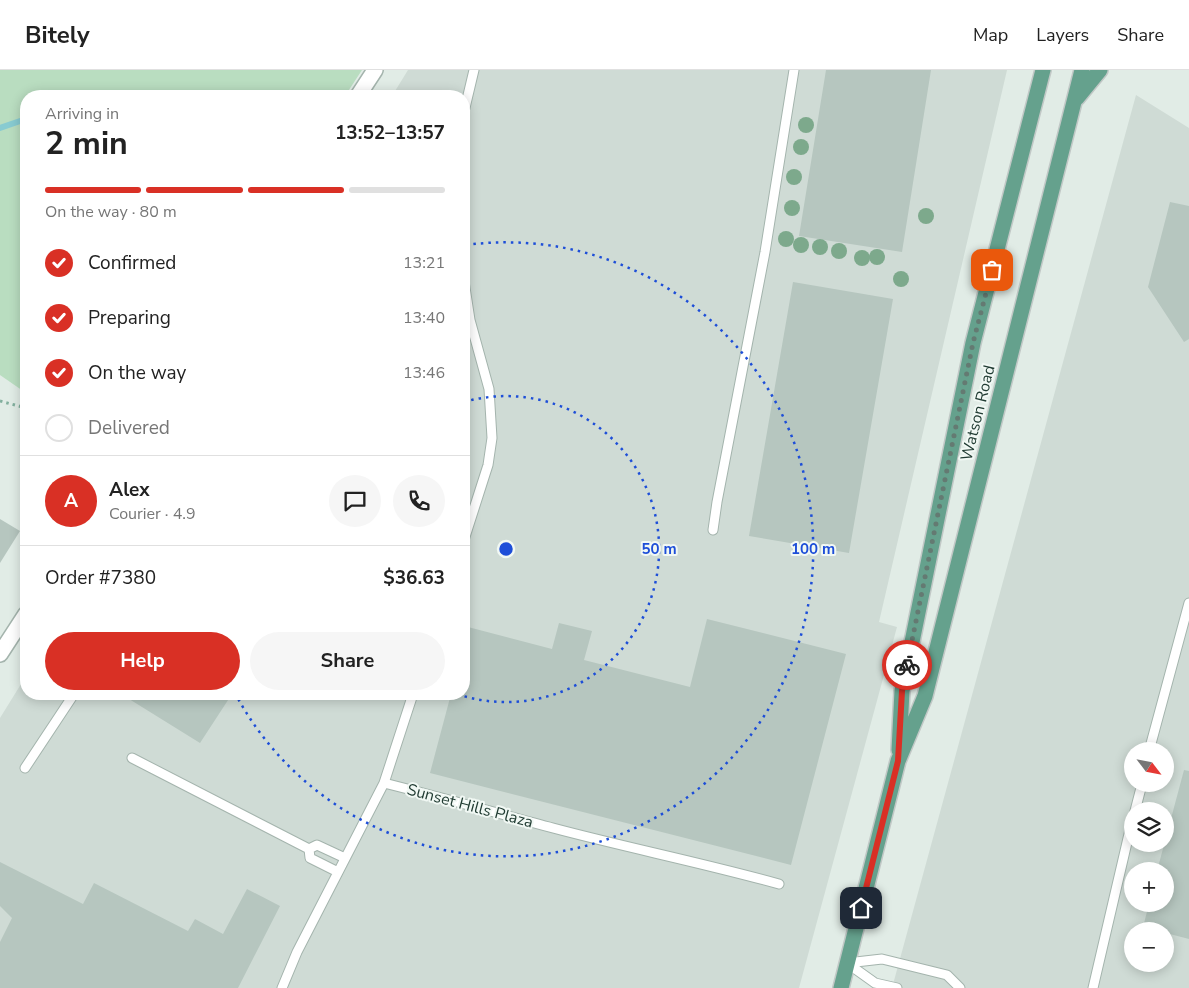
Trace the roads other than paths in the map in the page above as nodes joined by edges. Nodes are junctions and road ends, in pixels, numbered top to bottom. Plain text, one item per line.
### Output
1 (375, 70) edge
2 (474, 70) edge
3 (794, 70) edge
4 (1043, 70) edge
5 (1082, 70) edge
6 (1100, 70) edge
7 (362, 90) edge
8 (469, 90) edge
9 (1074, 102) junction
10 (470, 320) edge
11 (470, 522) edge
12 (713, 530) dead end
13 (1189, 603) edge
14 (20, 623) edge
15 (0, 654) edge
16 (70, 700) edge
17 (411, 700) edge
18 (1151, 742) edge
19 (132, 758) dead end
20 (898, 761) junction
21 (25, 768) dead end
22 (384, 783) junction
23 (309, 849) junction
24 (1125, 852) edge
25 (345, 858) junction
26 (338, 872) junction
27 (779, 884) dead end
28 (847, 963) junction
29 (282, 988) edge
30 (841, 988) edge
31 (897, 988) edge
32 (960, 988) edge
33 (1093, 988) edge

1 - 7 street
2 - 8 lane
3 - 12 lane
4 - 20 main road, Watson Road
5 - 9 main road, Watson Road
6 - 9 main road
9 - 20 main road, Watson Road
10 - 11 lane
13 - 18 lane
14 - 15 street
16 - 21 lane
17 - 22 lane
19 - 23 lane
20 - 28 main road, Watson Road
22 - 25 lane
22 - 27 lane, Sunset Hills Plaza
23 - 25 lane
23 - 26 lane
24 - 33 lane
25 - 26 lane
26 - 29 lane
28 - 30 main road, Watson Road
28 - 31 lane
28 - 32 lane

